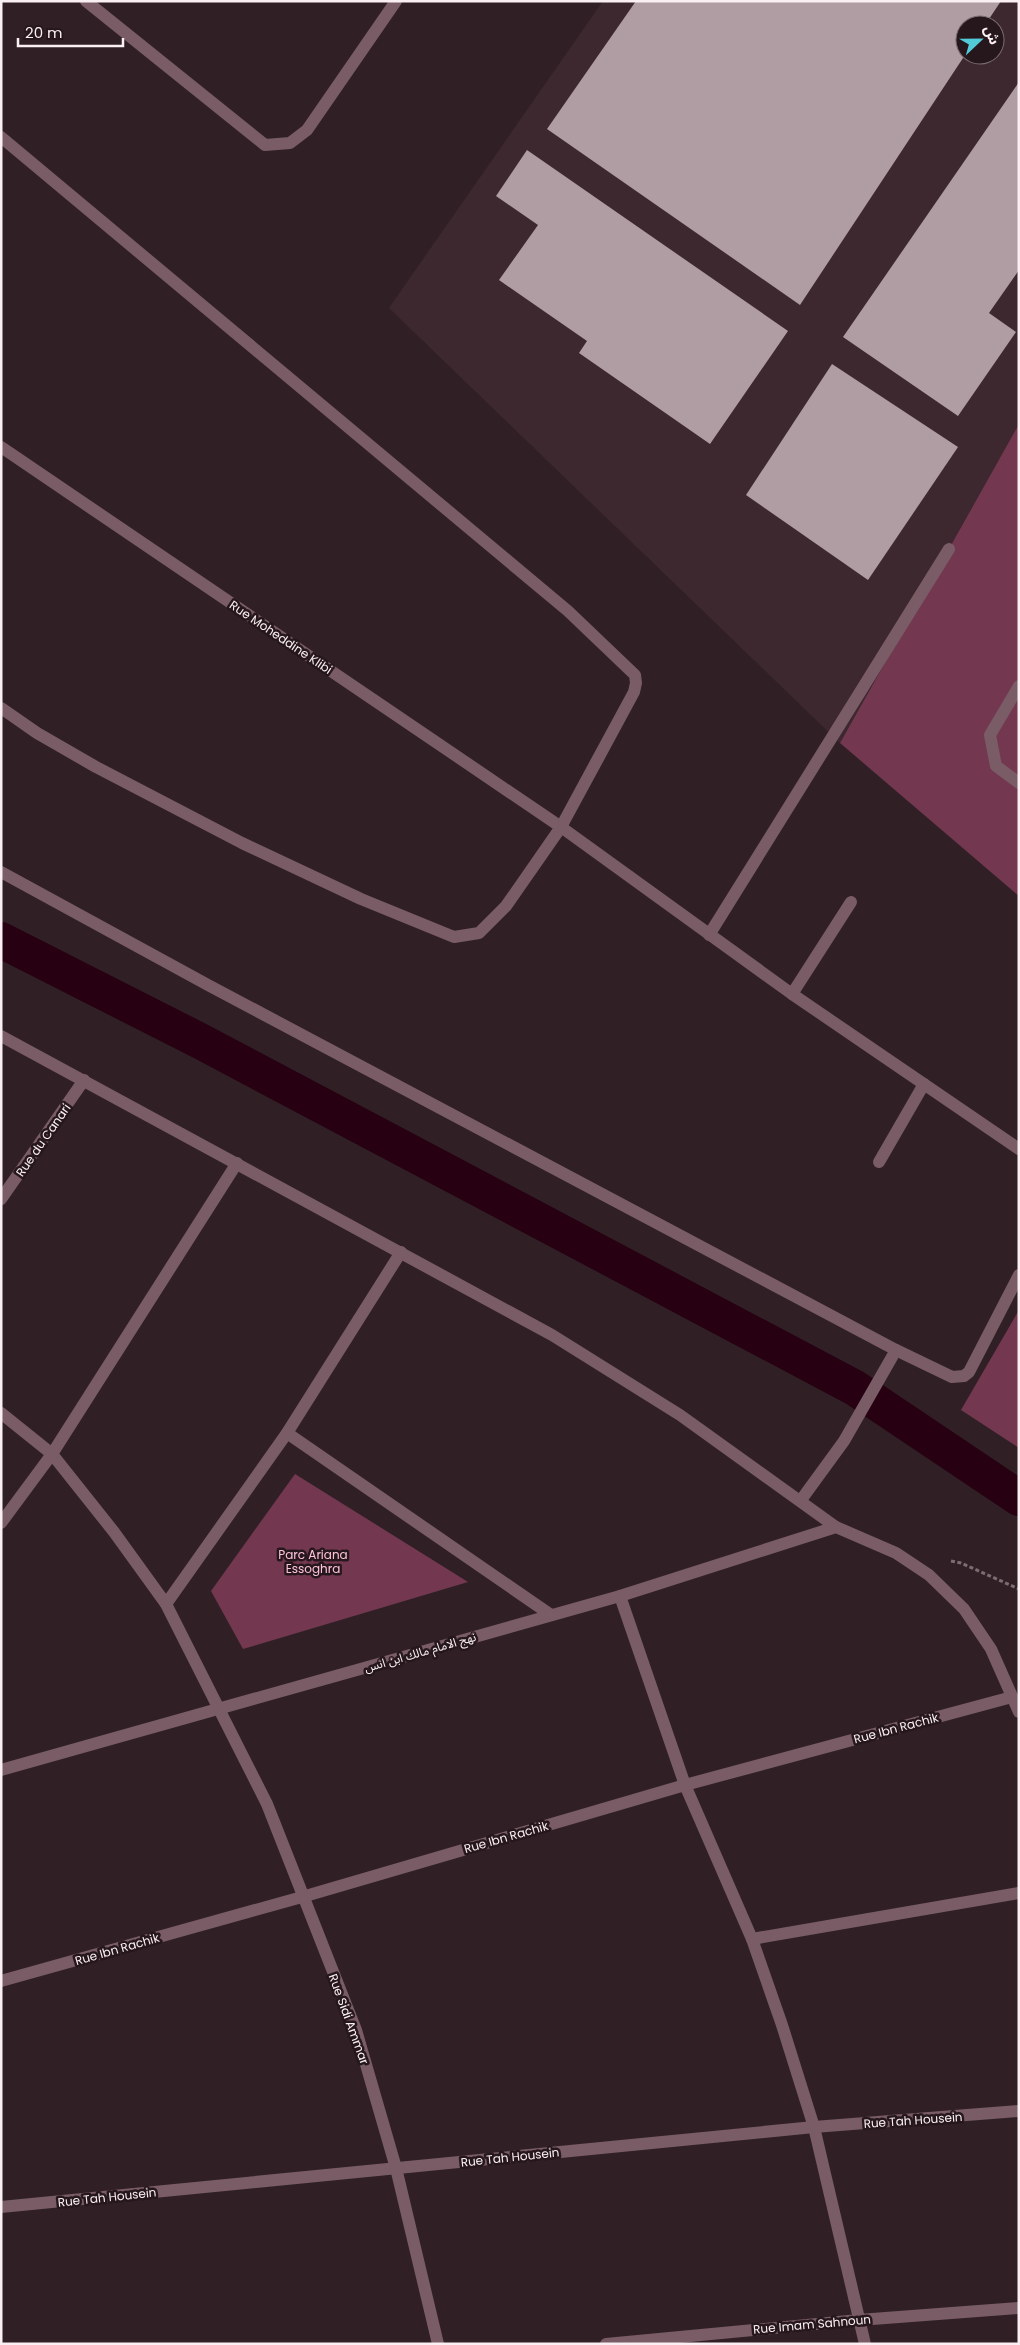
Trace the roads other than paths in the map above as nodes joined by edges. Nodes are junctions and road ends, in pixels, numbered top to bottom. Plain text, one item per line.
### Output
1 (86, 1) edge
2 (396, 1) edge
3 (1, 137) edge
4 (3, 453) edge
5 (949, 549) dead end
6 (1019, 686) edge
7 (1, 708) edge
8 (1019, 783) edge
9 (561, 827) junction
10 (1, 872) edge
11 (851, 902) dead end
12 (709, 935) junction
13 (792, 994) junction
14 (1, 1036) edge
15 (84, 1080) junction
16 (924, 1084) junction
17 (1019, 1148) edge
18 (237, 1162) junction
19 (879, 1162) dead end
20 (1, 1200) edge
21 (401, 1252) junction
22 (1019, 1275) edge
23 (896, 1350) junction
24 (1, 1414) edge
25 (287, 1433) junction
26 (52, 1454) junction
27 (800, 1500) junction
28 (1, 1523) edge
29 (836, 1528) junction
30 (620, 1596) junction
31 (166, 1604) junction
32 (551, 1615) junction
33 (1012, 1697) junction
34 (219, 1708) junction
35 (1019, 1712) edge
36 (1, 1770) edge
37 (685, 1785) junction
38 (1019, 1893) edge
39 (302, 1897) junction
40 (752, 1939) junction
41 (1, 1981) edge
42 (1019, 2112) edge
43 (814, 2127) junction
44 (396, 2168) junction
45 (1, 2207) edge
46 (1019, 2308) edge
47 (859, 2320) junction
48 (438, 2344) edge
49 (606, 2344) edge
50 (865, 2344) edge

1 - 2 street
3 - 9 street
4 - 9 street, Rue Moheddine Klibi
5 - 12 street
6 - 8 street
7 - 9 street
9 - 12 street, Rue Moheddine Klibi
10 - 23 street
11 - 13 street
12 - 13 street, Rue Moheddine Klibi
13 - 16 street, Rue Moheddine Klibi
14 - 15 street
15 - 18 street
15 - 20 street, Rue du Canari
16 - 17 street, Rue Moheddine Klibi
16 - 19 street
18 - 21 street
18 - 26 street
21 - 25 street
21 - 27 street
22 - 23 street
23 - 27 street
24 - 26 street, Rue Sidi Ammar
25 - 31 street
25 - 32 street
26 - 28 street
26 - 31 street, Rue Sidi Ammar
27 - 29 street
29 - 30 street, نهج الامام مالك ابن انس
29 - 33 street
30 - 32 street, نهج الامام مالك ابن انس
30 - 37 street
31 - 34 street, Rue Sidi Ammar
32 - 34 street, نهج الامام مالك ابن انس
33 - 35 street
33 - 37 street, Rue Ibn Rachik
34 - 36 street, نهج الامام مالك ابن انس
34 - 39 street, Rue Sidi Ammar
37 - 39 street, Rue Ibn Rachik
37 - 40 street
38 - 40 street
39 - 41 street, Rue Ibn Rachik
39 - 44 street, Rue Sidi Ammar
40 - 43 street
42 - 43 street, Rue Tah Housein
43 - 44 street, Rue Tah Housein
43 - 47 street
44 - 45 street, Rue Tah Housein
44 - 48 street, Rue Sidi Ammar
46 - 47 street, Rue Imam Sahnoun
47 - 49 street, Rue Imam Sahnoun
47 - 50 street

